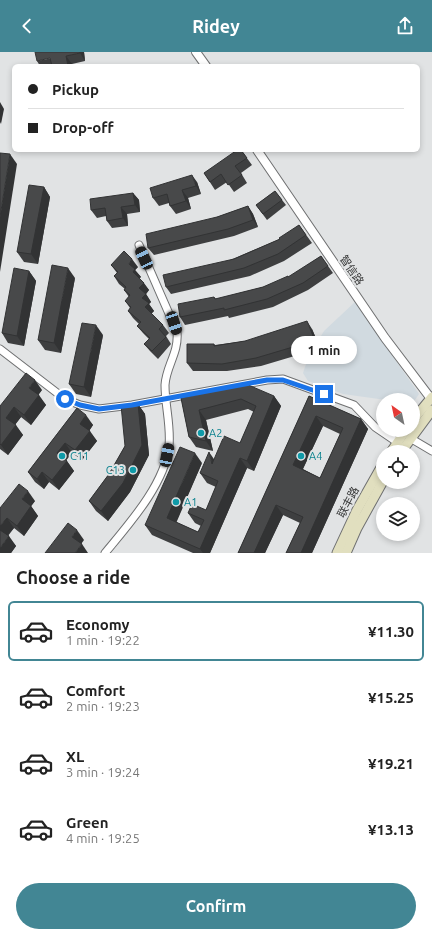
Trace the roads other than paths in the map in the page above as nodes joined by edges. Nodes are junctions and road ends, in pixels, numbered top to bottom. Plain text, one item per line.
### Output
1 (191, 52) edge
2 (196, 52) edge
3 (200, 64) edge
4 (205, 64) edge
5 (259, 152) edge
6 (264, 152) edge
7 (139, 246) dead end
8 (0, 349) edge
9 (432, 397) edge
10 (166, 399) junction
11 (432, 410) edge
12 (420, 412) edge
13 (401, 437) edge
14 (410, 438) junction
15 (397, 442) junction
16 (395, 445) edge
17 (406, 445) edge
18 (432, 451) edge
19 (376, 476) edge
20 (379, 489) edge
21 (106, 553) edge
22 (337, 553) edge
23 (346, 553) edge

1 - 3 street
2 - 4 street
5 - 9 street, 智信路
6 - 9 street, 智信路
7 - 10 street
8 - 10 street
9 - 12 main road
10 - 15 street
10 - 21 street
11 - 14 main road
13 - 15 main road
14 - 17 main road
14 - 18 street
15 - 16 main road
19 - 22 main road, 联丰路
20 - 23 main road, 联丰路

